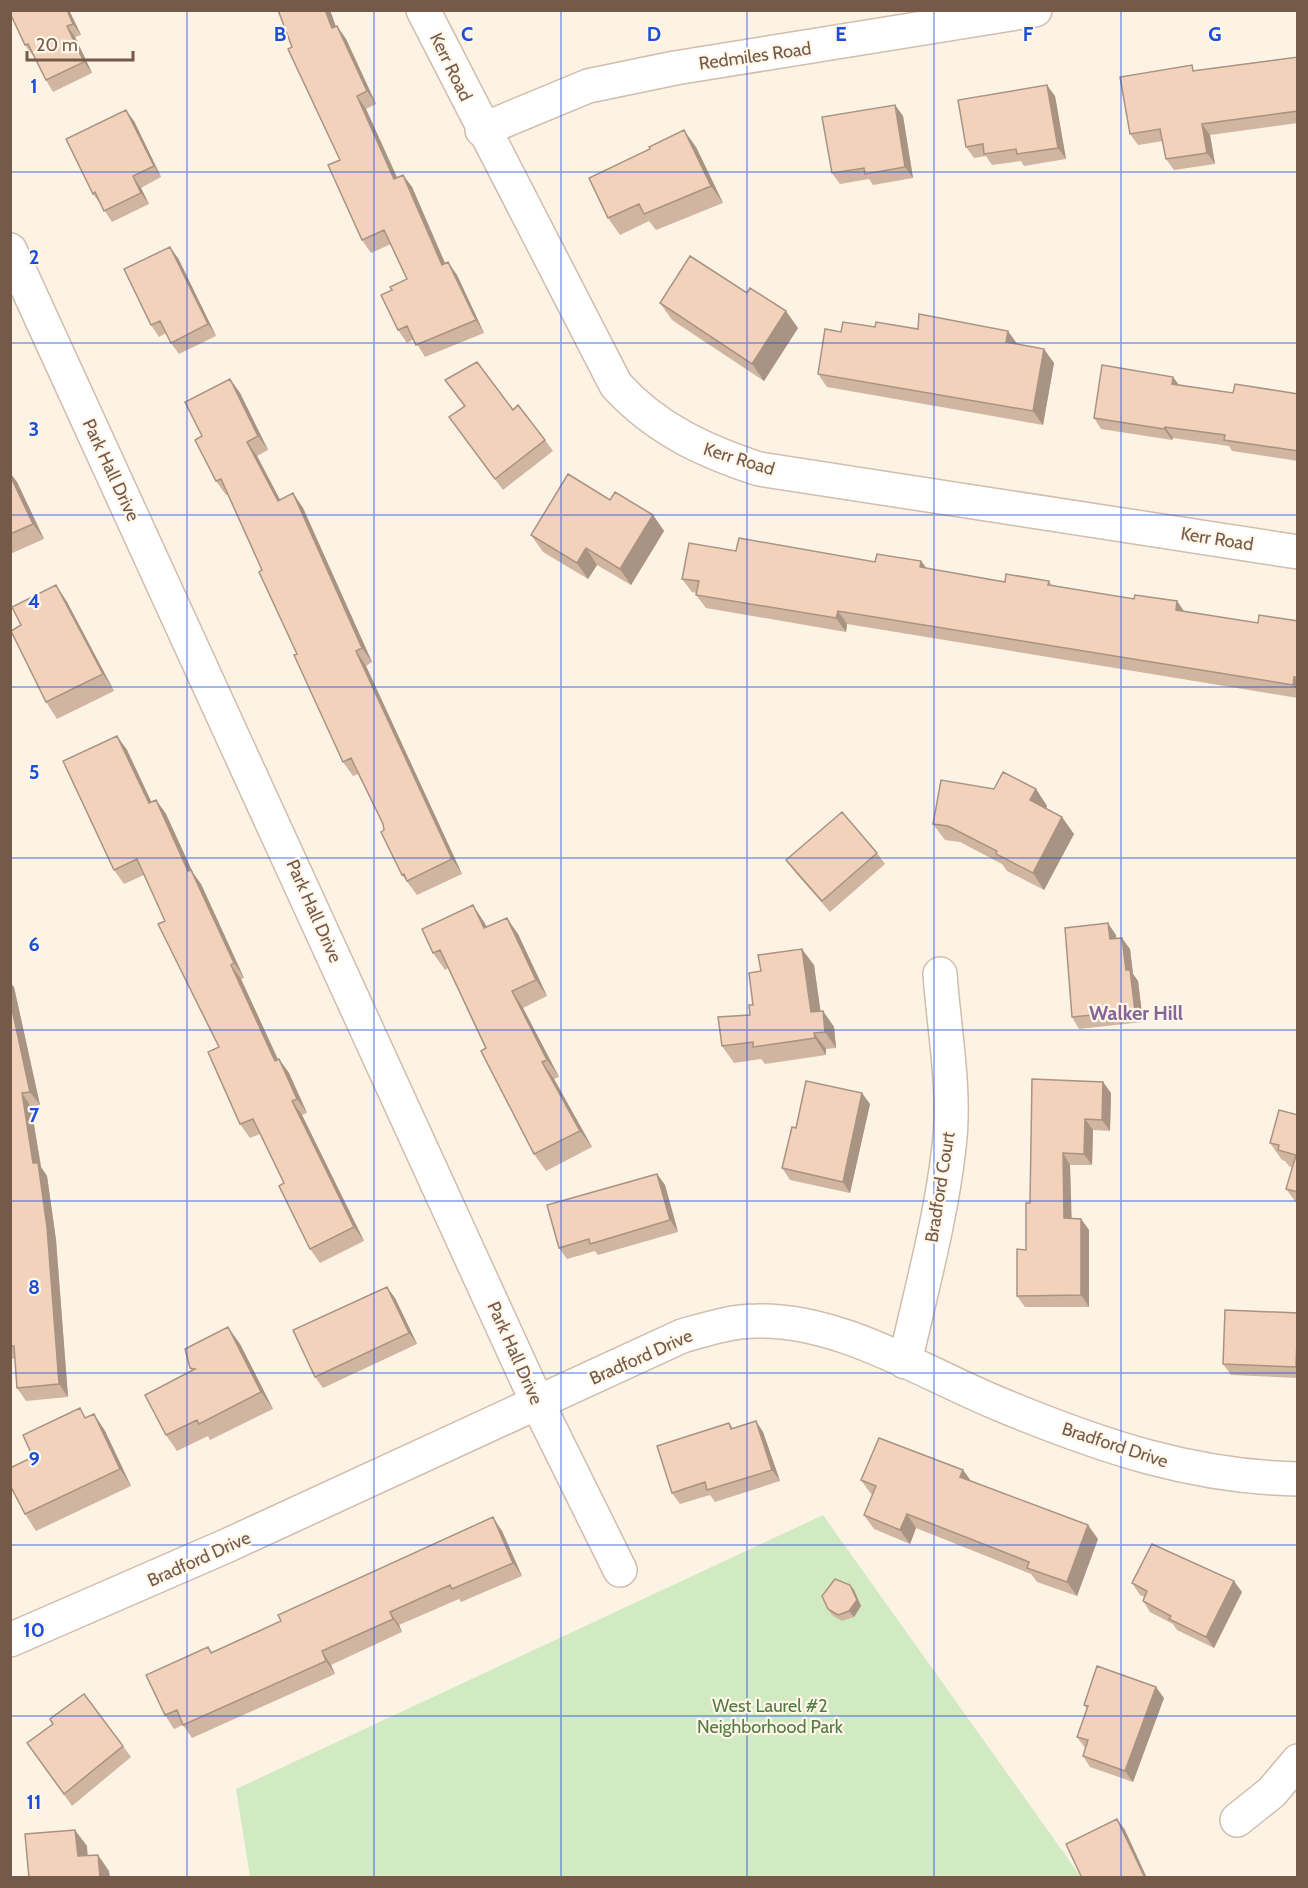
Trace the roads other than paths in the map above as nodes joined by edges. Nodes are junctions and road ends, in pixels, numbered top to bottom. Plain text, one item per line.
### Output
1 (423, 10) edge
2 (1035, 10) edge
3 (482, 130) junction
4 (10, 250) edge
5 (1298, 552) edge
6 (940, 974) dead end
7 (904, 1362) junction
8 (538, 1404) junction
9 (1298, 1479) edge
10 (620, 1570) dead end
11 (10, 1640) edge
12 (1298, 1761) edge
13 (1237, 1820) dead end

1 - 3 street, Kerr Road
2 - 3 street, Redmiles Road
3 - 5 street, Kerr Road
4 - 8 street, Park Hall Drive
6 - 7 street, Bradford Court
7 - 8 street, Bradford Drive
7 - 9 street, Bradford Drive
8 - 10 street, Park Hall Drive
8 - 11 street, Bradford Drive
12 - 13 street

